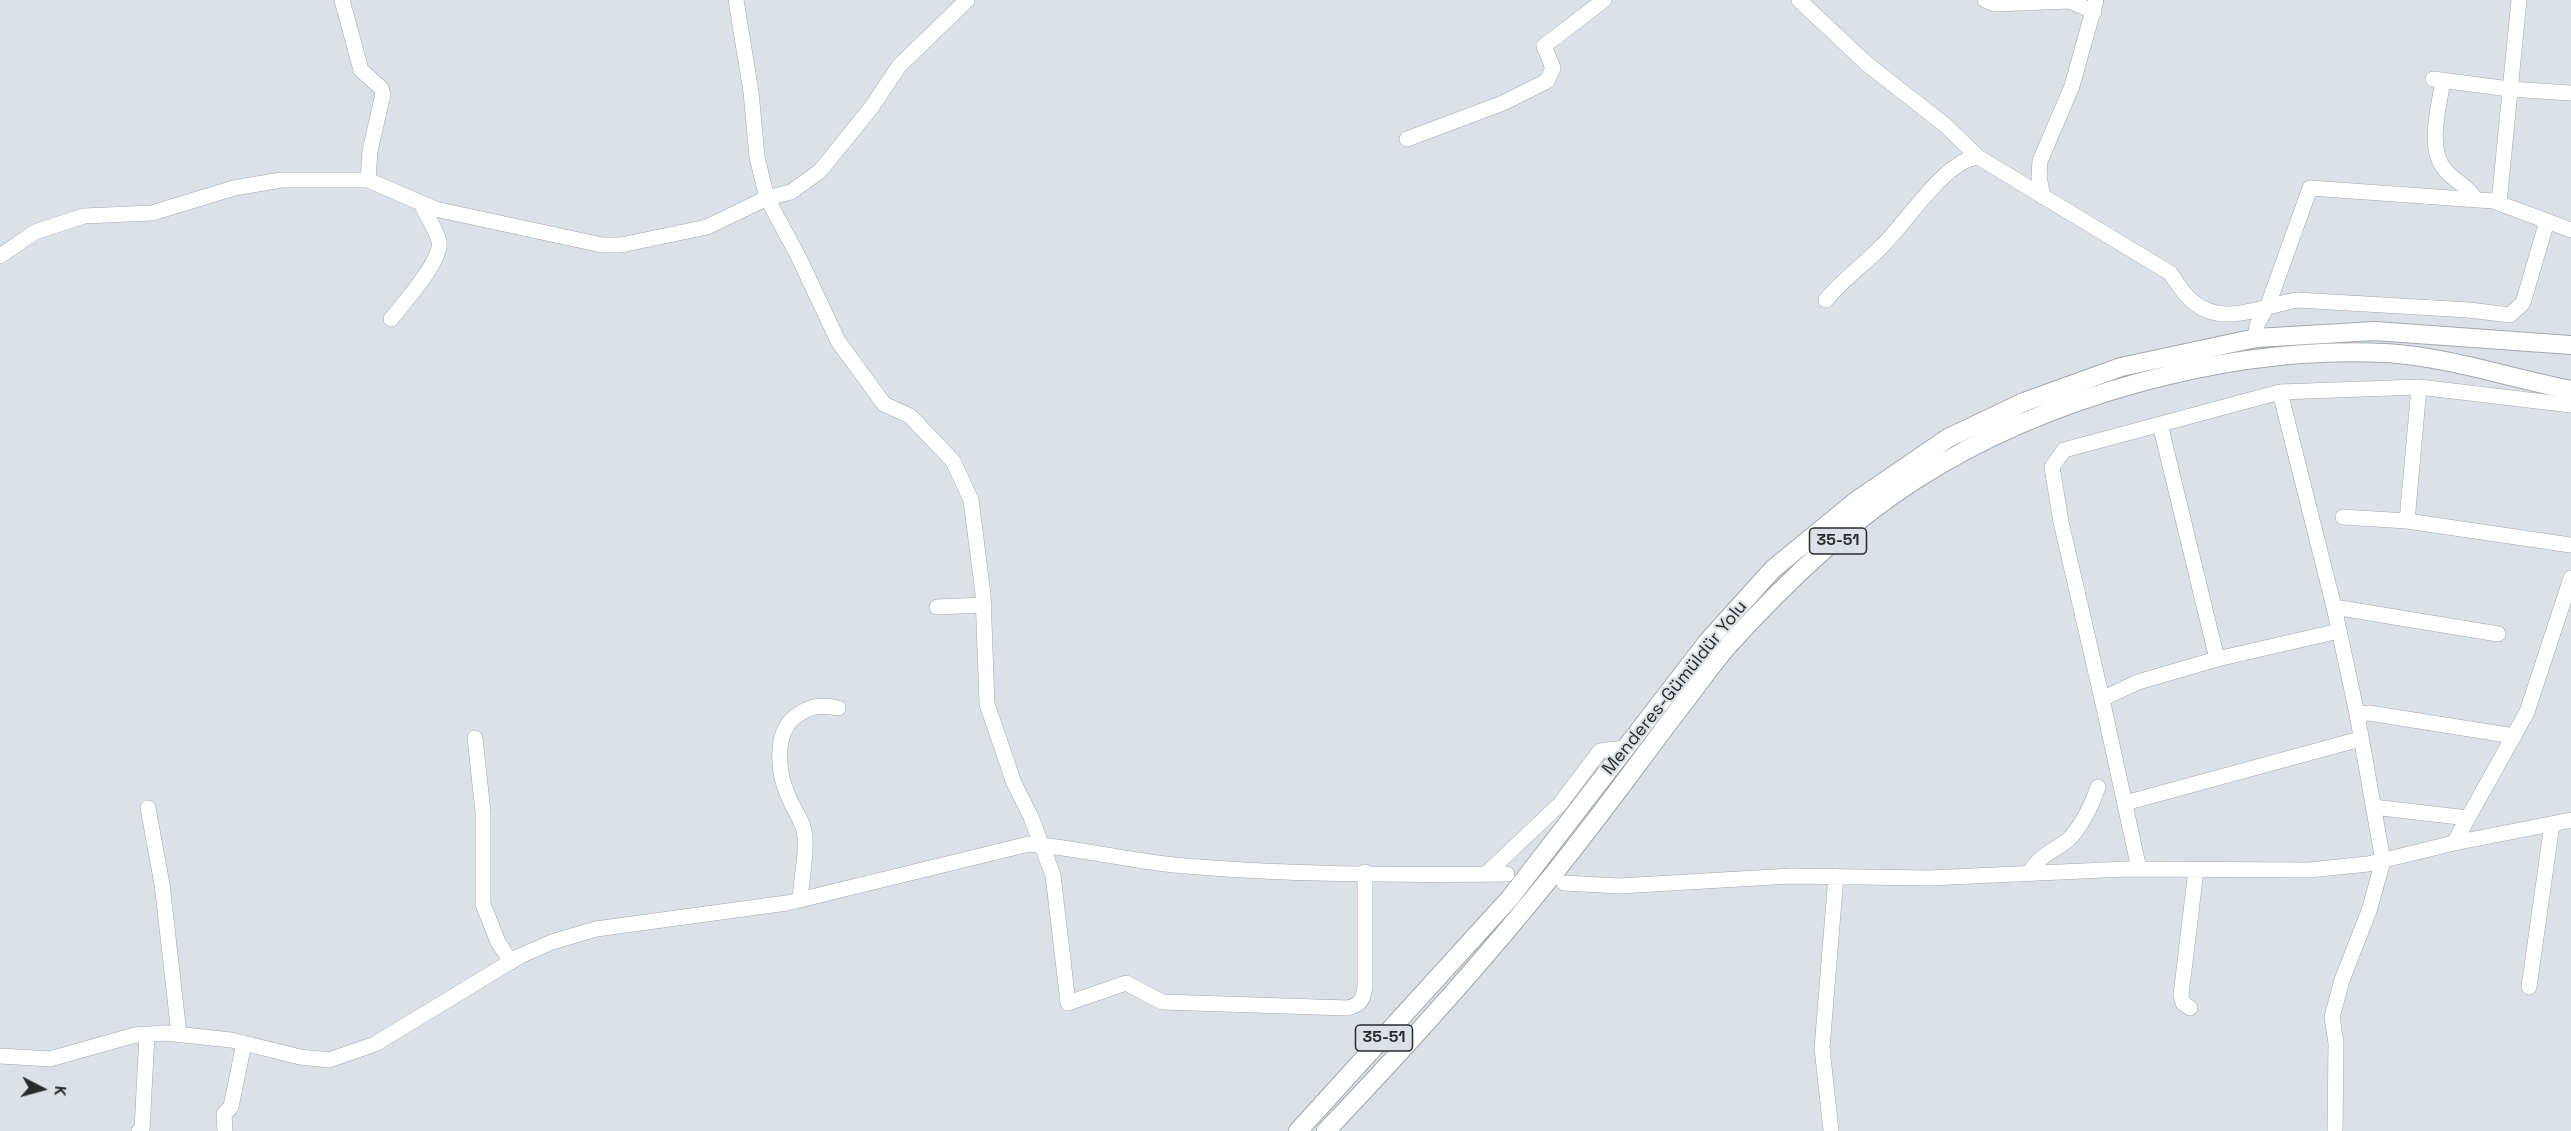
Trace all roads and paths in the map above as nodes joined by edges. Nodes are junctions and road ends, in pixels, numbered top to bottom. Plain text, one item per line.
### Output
1 (342, 0) edge
2 (736, 0) edge
3 (967, 0) edge
4 (1604, 0) edge
5 (1799, 0) edge
6 (1985, 0) edge
7 (2519, 0) edge
8 (2095, 6) edge
9 (2509, 89) junction
10 (2571, 93) edge
11 (1407, 139) dead end
12 (1977, 157) junction
13 (368, 180) junction
14 (2043, 197) junction
15 (767, 198) junction
16 (2476, 200) junction
17 (421, 203) junction
18 (2499, 203) junction
19 (2547, 221) junction
20 (2571, 230) edge
21 (0, 256) edge
22 (1826, 300) dead end
23 (2268, 305) junction
24 (391, 319) dead end
25 (2256, 338) junction
26 (2571, 345) edge
27 (2419, 387) junction
28 (2571, 390) edge
29 (2280, 392) junction
30 (2571, 405) edge
31 (2160, 424) junction
32 (2343, 517) dead end
33 (2408, 521) junction
34 (2571, 545) edge
35 (2571, 578) edge
36 (984, 605) junction
37 (937, 607) dead end
38 (2334, 608) junction
39 (2338, 631) junction
40 (2498, 634) dead end
41 (2217, 659) junction
42 (2102, 699) junction
43 (838, 708) dead end
44 (2357, 714) junction
45 (2514, 736) junction
46 (475, 738) dead end
47 (2360, 739) junction
48 (1625, 748) junction
49 (2098, 787) dead end
50 (2126, 803) junction
51 (2373, 807) junction
52 (148, 808) dead end
53 (2468, 818) junction
54 (2571, 820) edge
55 (2552, 824) junction
56 (2454, 843) junction
57 (1042, 845) junction
58 (2383, 861) junction
59 (2139, 869) junction
60 (2196, 870) junction
61 (1365, 872) junction
62 (2031, 872) junction
63 (1486, 874) junction
64 (1507, 874) dead end
65 (1836, 876) junction
66 (1564, 883) dead end
67 (800, 900) junction
68 (510, 962) junction
69 (2529, 987) dead end
70 (2190, 1008) dead end
71 (147, 1034) junction
72 (179, 1034) junction
73 (244, 1043) junction
74 (0, 1056) edge
75 (140, 1131) edge
76 (225, 1131) edge
77 (1298, 1131) edge
78 (1326, 1131) edge
79 (1831, 1131) edge
80 (2335, 1131) edge

1 - 13 street
2 - 15 street
3 - 15 street
4 - 11 street
5 - 12 street
6 - 8 street
7 - 9 street
8 - 14 street
9 - 10 street
9 - 16 street
9 - 18 street
12 - 14 street
12 - 22 street
13 - 17 street
13 - 21 street
14 - 23 street
15 - 17 street
15 - 36 street
16 - 18 street
16 - 23 street
17 - 24 street
18 - 19 street
19 - 20 street
19 - 23 street
23 - 25 street
25 - 26 main road, Menderes-Gümüldür Yolu / 35-51
25 - 48 main road, Menderes-Gümüldür Yolu / 35-51
27 - 29 street
27 - 30 street
27 - 33 street
28 - 78 main road, Menderes-Gümüldür Yolu / 35-51
29 - 31 street
29 - 38 street
31 - 41 street
31 - 42 street
32 - 33 street
33 - 34 street
35 - 45 street
36 - 37 street
36 - 57 street
38 - 39 street
38 - 40 street
39 - 41 street
39 - 44 street
41 - 42 street
42 - 50 street
43 - 67 street
44 - 45 street
44 - 47 street
45 - 53 street
46 - 68 street
47 - 50 street
47 - 51 street
48 - 63 street
48 - 77 main road, Menderes-Gümüldür Yolu / 35-51
49 - 62 street
50 - 59 street
51 - 53 street
51 - 58 street
52 - 72 street
53 - 56 street
54 - 55 street
55 - 56 street
55 - 69 street
56 - 58 street
57 - 61 street
57 - 61 street
57 - 67 street
58 - 60 street
58 - 80 street
59 - 60 street
59 - 62 street
60 - 70 street
61 - 63 street
62 - 65 street
63 - 64 street
65 - 66 street
65 - 79 street
67 - 68 street
68 - 73 street
71 - 72 street
71 - 74 street
71 - 75 street
72 - 73 street
73 - 76 street

